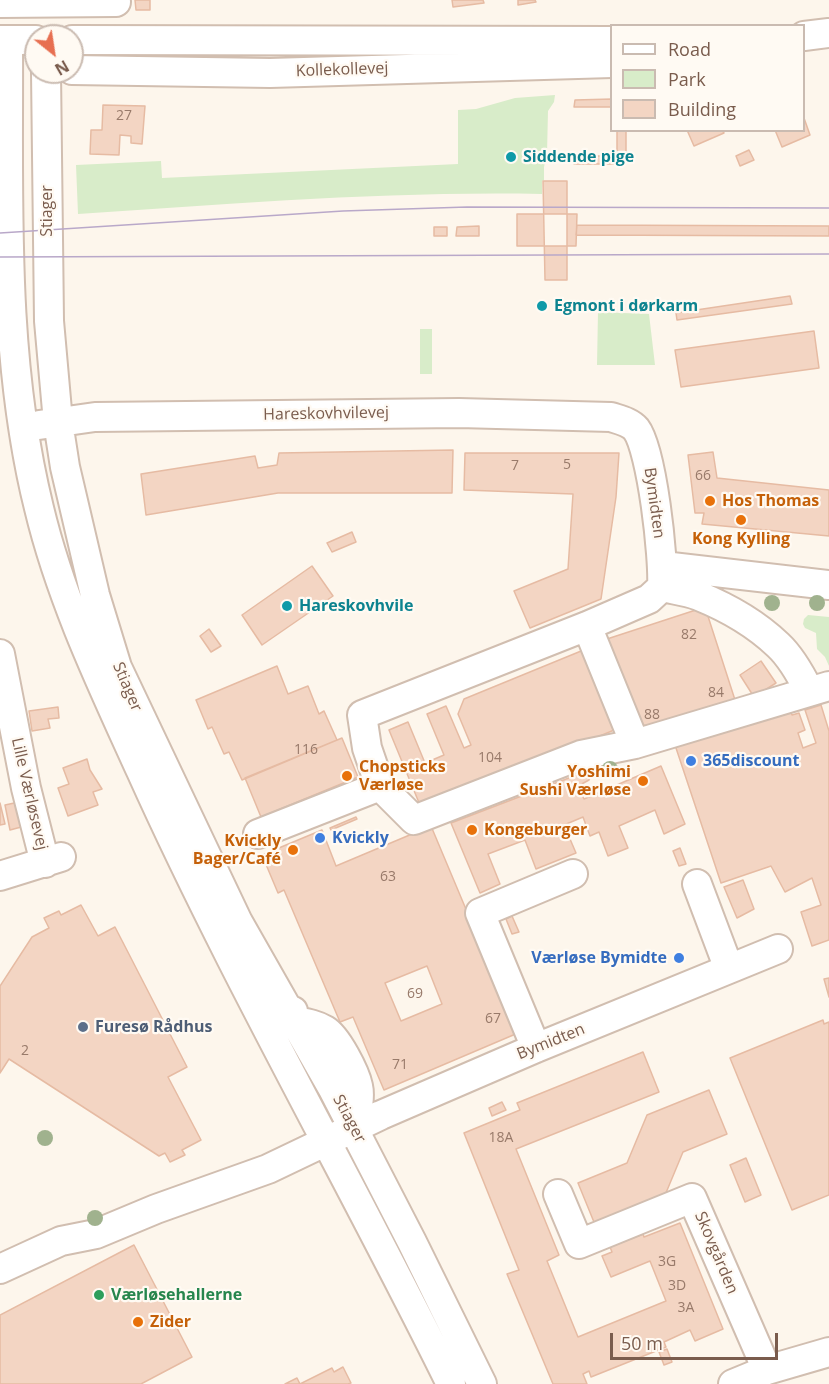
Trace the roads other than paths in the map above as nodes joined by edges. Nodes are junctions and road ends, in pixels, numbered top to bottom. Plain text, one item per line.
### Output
1 (116, 2) dead end
2 (0, 3) edge
3 (829, 33) edge
4 (805, 36) edge
5 (84, 40) edge
6 (610, 40) edge
7 (829, 47) edge
8 (805, 49) edge
9 (15, 54) edge
10 (610, 63) edge
11 (84, 70) edge
12 (46, 84) edge
13 (58, 422) junction
14 (630, 424) joint
15 (22, 428) junction
16 (663, 577) junction
17 (829, 585) edge
18 (587, 626) junction
19 (0, 654) edge
20 (819, 688) edge
21 (635, 744) junction
22 (380, 786) junction
23 (158, 809) junction
24 (258, 834) dead end
25 (573, 874) dead end
26 (0, 876) edge
27 (697, 884) dead end
28 (248, 921) junction
29 (778, 949) dead end
30 (729, 969) junction
31 (262, 1019) junction
32 (536, 1048) junction
33 (387, 1112) junction
34 (353, 1128) junction
35 (326, 1141) junction
36 (296, 1155) junction
37 (558, 1194) dead end
38 (412, 1242) junction
39 (0, 1269) edge
40 (829, 1352) edge
41 (767, 1370) junction
42 (451, 1384) edge
43 (482, 1384) edge
44 (734, 1384) edge

1 - 2 street
3 - 4 street
5 - 6 street, Kollekollevej
7 - 8 street
9 - 15 street, Stiager
10 - 11 street, Kollekollevej
12 - 13 street, Stiager
13 - 14 street, Hareskovhvilevej
13 - 15 street, Hareskovhvilevej
13 - 28 street, Stiager
14 - 16 street, Bymidten
15 - 23 street, Stiager
16 - 17 street
16 - 18 street
16 - 20 street
18 - 21 street
18 - 22 street
19 - 26 street, Lille Værløsevej
20 - 21 street
21 - 22 street
22 - 24 street
23 - 28 street
23 - 31 street, Stiager
25 - 32 street
27 - 30 street
28 - 34 street, Stiager
29 - 30 street, Bymidten
30 - 32 street, Bymidten
31 - 35 street, Stiager
31 - 36 street, Stiager
32 - 33 street, Bymidten
33 - 34 street, Bymidten
33 - 38 street, Stiager
34 - 35 street, Bymidten
34 - 38 street, Stiager
35 - 36 street, Stiager
35 - 42 street, Stiager
36 - 39 street, Stiager
37 - 41 street, Skovgården
38 - 43 street, Stiager
40 - 41 street
41 - 44 street

